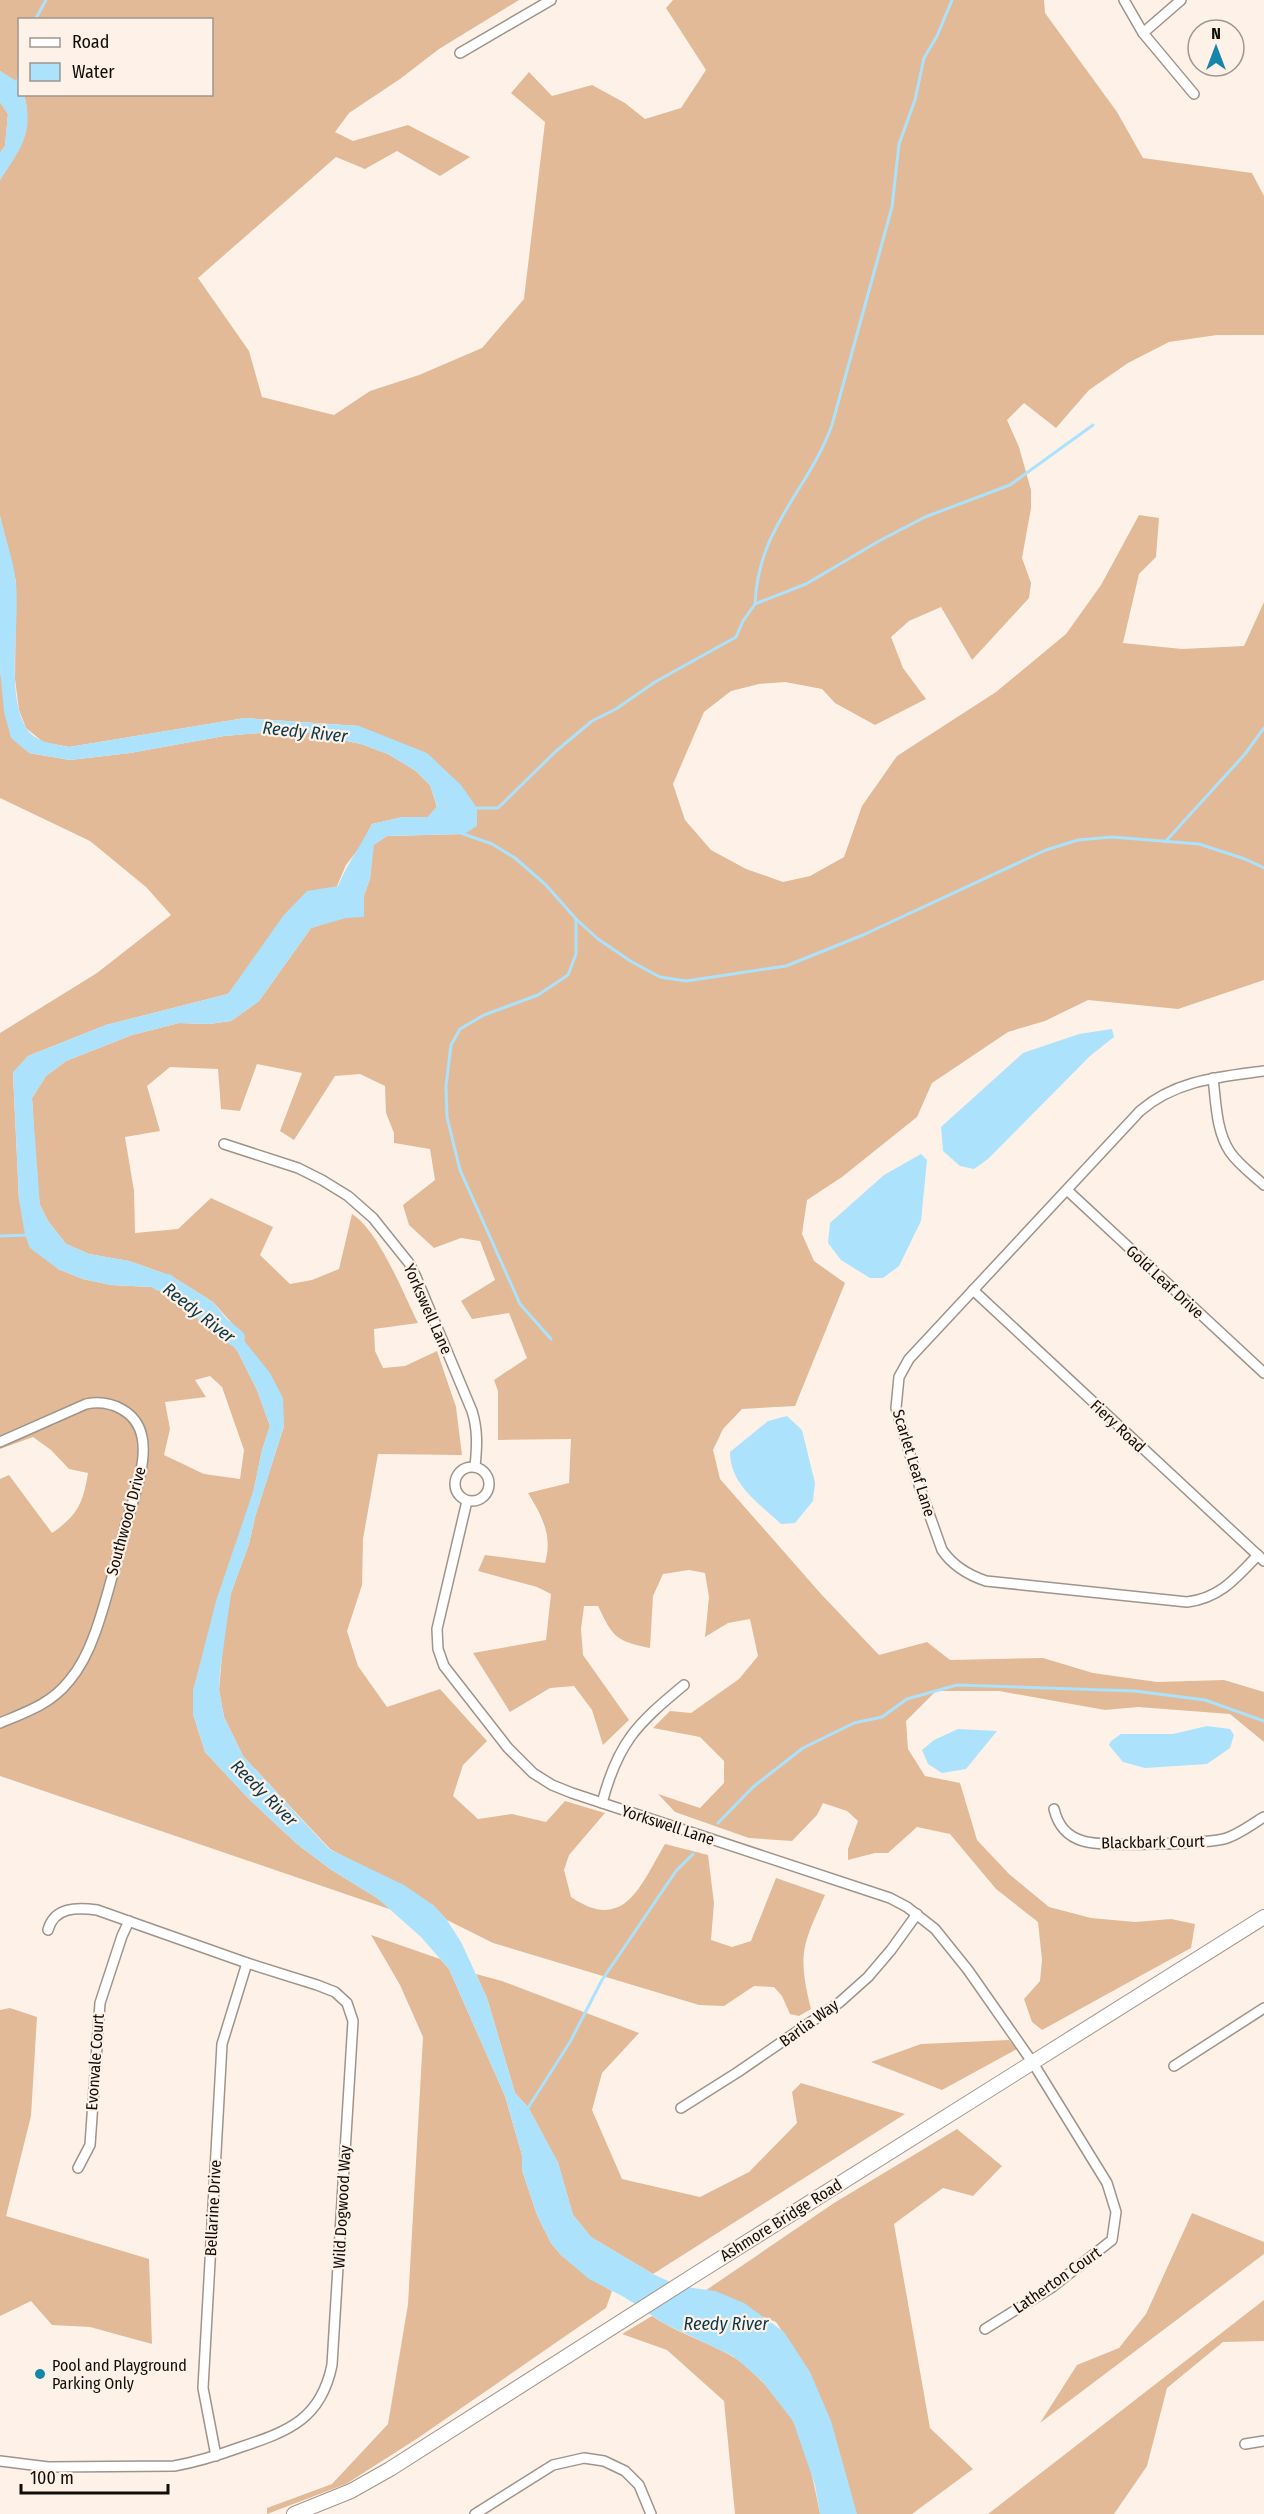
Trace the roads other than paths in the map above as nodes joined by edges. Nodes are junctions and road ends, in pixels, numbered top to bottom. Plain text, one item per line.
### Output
1 (551, 0) edge
2 (1124, 0) edge
3 (1181, 0) edge
4 (1143, 33) junction
5 (460, 53) dead end
6 (1194, 94) dead end
7 (1264, 1071) edge
8 (1213, 1078) junction
9 (224, 1144) dead end
10 (1264, 1185) edge
11 (1067, 1190) junction
12 (973, 1290) junction
13 (1264, 1373) edge
14 (0, 1442) edge
15 (475, 1467) junction
16 (466, 1501) junction
17 (1261, 1558) edge
18 (684, 1685) dead end
19 (0, 1723) edge
20 (602, 1803) junction
21 (1054, 1809) dead end
22 (1264, 1817) edge
23 (916, 1914) junction
24 (1264, 1917) edge
25 (129, 1921) junction
26 (48, 1930) dead end
27 (247, 1963) junction
28 (1264, 2008) edge
29 (1033, 2063) junction
30 (1174, 2066) dead end
31 (681, 2108) dead end
32 (78, 2168) dead end
33 (985, 2329) dead end
34 (1264, 2441) edge
35 (1245, 2444) dead end
36 (216, 2456) junction
37 (0, 2461) edge
38 (294, 2514) edge
39 (476, 2514) edge
40 (651, 2514) edge

1 - 5 street
2 - 4 street
3 - 4 street
4 - 6 street
7 - 8 street, Scarlet Leaf Lane
8 - 10 street
8 - 11 street, Scarlet Leaf Lane
9 - 15 street, Yorkswell Lane
11 - 12 street, Scarlet Leaf Lane
11 - 13 street, Gold Leaf Drive
12 - 17 street, Fiery Road
12 - 17 street, Scarlet Leaf Lane
14 - 19 street, Southwood Drive
15 - 16 street
15 - 16 street
16 - 20 street, Yorkswell Lane
18 - 20 street
20 - 23 street, Yorkswell Lane
21 - 22 street, Blackbark Court
23 - 29 street, Yorkswell Lane
23 - 31 street, Barlia Way
24 - 29 main road, Ashmore Bridge Road
25 - 26 street, Wild Dogwood Way
25 - 27 street, Wild Dogwood Way
25 - 32 street, Evonvale Court
27 - 36 street, Bellarine Drive
27 - 36 street, Wild Dogwood Way
28 - 30 street
29 - 33 street, Latherton Court
29 - 38 main road, Ashmore Bridge Road
34 - 35 street
36 - 37 street, Wild Dogwood Way
39 - 40 street

